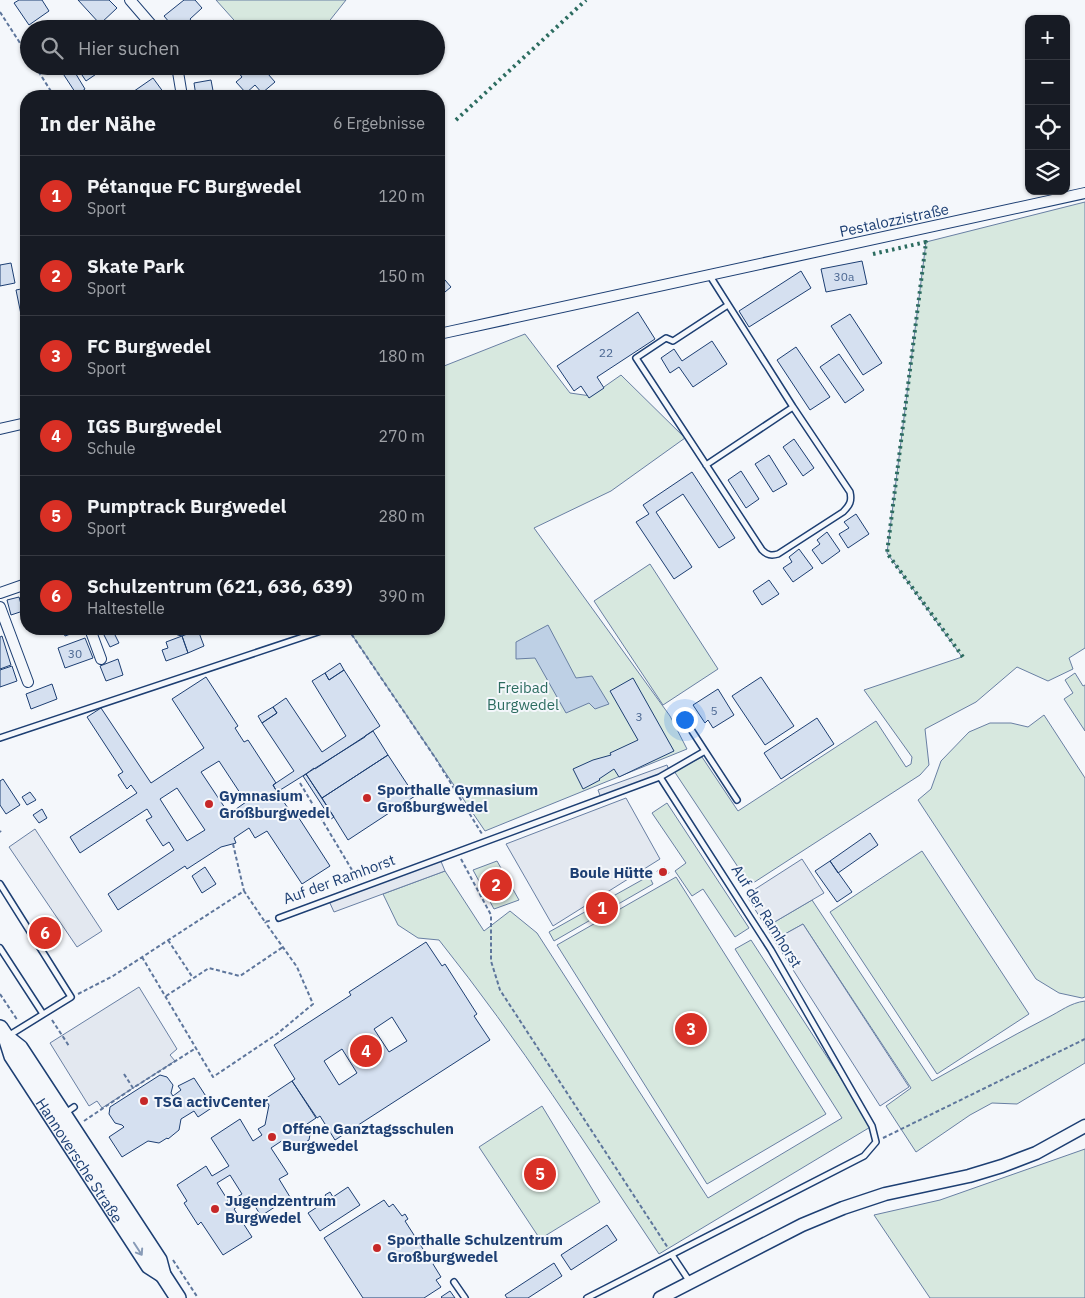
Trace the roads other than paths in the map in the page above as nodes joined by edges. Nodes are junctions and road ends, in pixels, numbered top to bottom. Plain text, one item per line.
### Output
1 (130, 0) edge
2 (147, 20) edge
3 (178, 75) edge
4 (181, 90) edge
5 (1085, 193) edge
6 (710, 276) junction
7 (728, 305) junction
8 (445, 333) edge
9 (793, 407) junction
10 (20, 424) edge
11 (0, 429) edge
12 (706, 465) junction
13 (20, 586) edge
14 (0, 593) edge
15 (0, 607) edge
16 (92, 635) edge
17 (308, 635) edge
18 (101, 659) dead end
19 (28, 682) dead end
20 (692, 731) dead end
21 (0, 738) edge
22 (705, 751) junction
23 (660, 778) junction
24 (737, 800) dead end
25 (0, 884) edge
26 (279, 918) road end
27 (0, 948) edge
28 (45, 1012) junction
29 (3, 1033) edge
30 (1085, 1126) edge
31 (672, 1254) junction
32 (454, 1282) dead end
33 (690, 1283) junction
34 (178, 1298) edge
35 (465, 1298) edge
36 (587, 1298) edge
37 (660, 1298) edge

1 - 2 street
3 - 4 street
5 - 6 street, Pestalozzistraße
6 - 7 lane
6 - 8 street, Pestalozzistraße
7 - 9 lane
7 - 12 lane
9 - 12 lane
9 - 12 lane
10 - 11 street
13 - 14 street
15 - 19 street
16 - 18 street
17 - 21 lane
20 - 22 lane
22 - 23 lane
22 - 24 lane
23 - 26 lane, Auf der Ramhorst
23 - 31 lane, Auf der Ramhorst
25 - 28 lane
27 - 28 lane
28 - 29 lane
29 - 34 main road, Hannoversche Straße
30 - 33 street
31 - 33 lane
31 - 36 lane
32 - 35 lane
33 - 37 street

